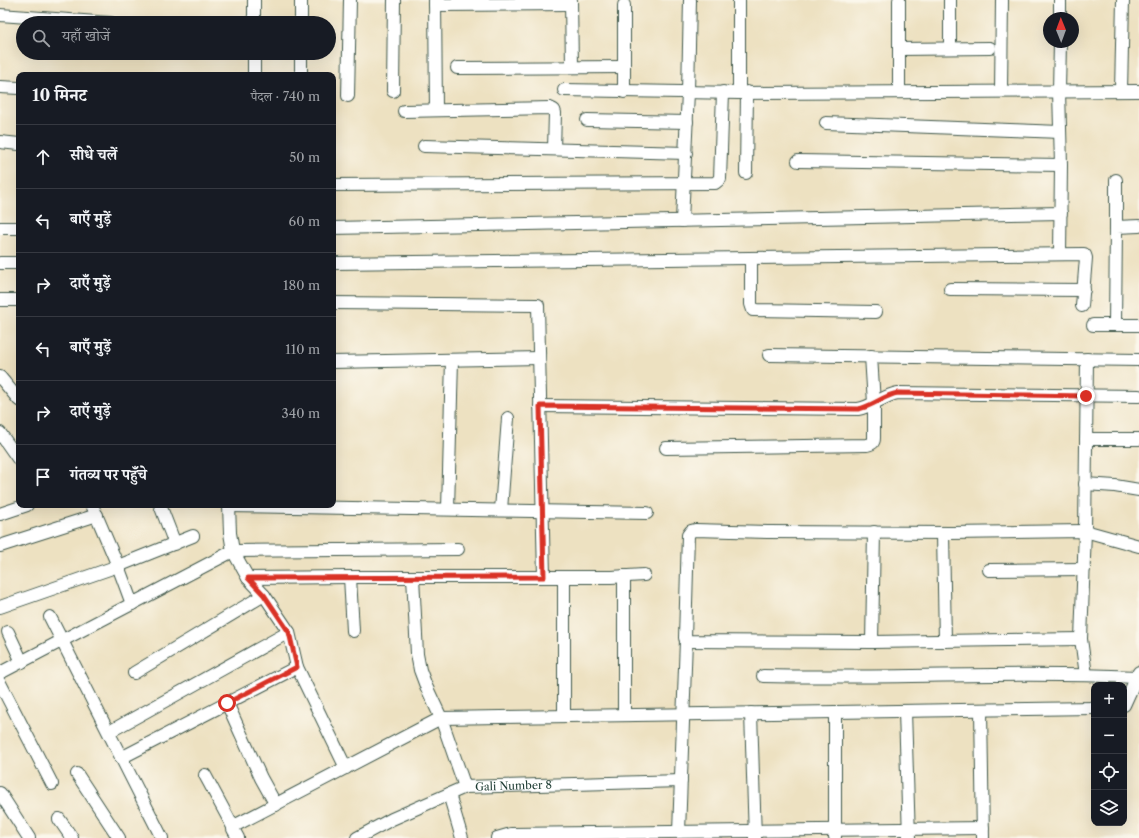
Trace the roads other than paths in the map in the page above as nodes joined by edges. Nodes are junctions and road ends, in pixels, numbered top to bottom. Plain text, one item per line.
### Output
1 (254, 0) edge
2 (301, 0) edge
3 (350, 0) edge
4 (394, 0) edge
5 (690, 0) edge
6 (739, 0) edge
7 (899, 0) edge
8 (950, 0) edge
9 (1002, 0) edge
10 (1060, 0) edge
11 (1123, 0) edge
12 (435, 2) edge
13 (572, 2) edge
14 (624, 5) dead end
15 (1060, 12) edge
16 (0, 15) edge
17 (16, 16) edge
18 (254, 16) edge
19 (301, 16) edge
20 (950, 48) junction
21 (990, 48) dead end
22 (1060, 48) edge
23 (899, 49) junction
24 (254, 60) edge
25 (301, 60) edge
26 (572, 67) junction
27 (624, 67) junction
28 (458, 68) dead end
29 (254, 72) edge
30 (301, 72) edge
31 (0, 87) edge
32 (16, 88) edge
33 (564, 90) dead end
34 (393, 91) dead end
35 (1001, 91) junction
36 (1059, 91) junction
37 (1121, 91) junction
38 (1139, 91) edge
39 (624, 92) junction
40 (688, 92) junction
41 (723, 92) junction
42 (743, 92) junction
43 (899, 92) junction
44 (348, 96) dead end
45 (436, 110) junction
46 (404, 111) dead end
47 (587, 120) dead end
48 (687, 122) junction
49 (826, 123) dead end
50 (1060, 132) junction
51 (0, 142) edge
52 (16, 144) edge
53 (424, 146) dead end
54 (554, 149) junction
55 (686, 153) junction
56 (798, 161) dead end
57 (1061, 165) junction
58 (746, 173) dead end
59 (1116, 180) dead end
60 (336, 184) edge
61 (684, 184) junction
62 (1061, 213) junction
63 (682, 221) junction
64 (1139, 226) edge
65 (1116, 227) junction
66 (0, 228) edge
67 (16, 228) edge
68 (336, 228) edge
69 (1060, 254) junction
70 (751, 258) junction
71 (0, 262) edge
72 (16, 263) edge
73 (336, 263) edge
74 (950, 288) dead end
75 (1084, 290) junction
76 (0, 300) edge
77 (16, 300) edge
78 (336, 303) edge
79 (1082, 306) dead end
80 (876, 312) dead end
81 (1092, 325) dead end
82 (1115, 325) junction
83 (1139, 325) edge
84 (768, 355) dead end
85 (871, 356) junction
86 (539, 358) junction
87 (1087, 359) junction
88 (452, 360) junction
89 (1139, 360) edge
90 (336, 362) edge
91 (0, 377) edge
92 (16, 396) edge
93 (1086, 396) junction
94 (1139, 396) edge
95 (874, 403) junction
96 (540, 406) junction
97 (508, 418) dead end
98 (0, 433) edge
99 (1086, 439) junction
100 (1139, 439) edge
101 (666, 448) dead end
102 (16, 456) edge
103 (1085, 484) junction
104 (1139, 490) edge
105 (336, 507) edge
106 (18, 508) edge
107 (161, 508) edge
108 (229, 508) edge
109 (448, 509) junction
110 (94, 510) edge
111 (501, 510) junction
112 (543, 511) junction
113 (647, 512) dead end
114 (0, 514) edge
115 (1085, 531) junction
116 (874, 532) junction
117 (943, 533) junction
118 (193, 536) dead end
119 (175, 544) junction
120 (0, 546) edge
121 (1139, 546) edge
122 (458, 549) dead end
123 (234, 551) junction
124 (118, 566) junction
125 (1084, 569) junction
126 (989, 570) dead end
127 (644, 575) dead end
128 (624, 576) junction
129 (350, 577) junction
130 (413, 577) junction
131 (544, 577) junction
132 (564, 577) junction
133 (248, 578) junction
134 (264, 595) junction
135 (132, 604) junction
136 (0, 607) edge
137 (50, 617) dead end
138 (354, 631) dead end
139 (8, 632) dead end
140 (289, 632) junction
141 (1081, 639) junction
142 (62, 640) junction
143 (686, 640) junction
144 (945, 641) junction
145 (872, 642) junction
146 (22, 662) junction
147 (297, 667) junction
148 (0, 673) edge
149 (134, 673) dead end
150 (1138, 674) edge
151 (1086, 675) junction
152 (763, 676) dead end
153 (0, 683) edge
154 (1127, 698) edge
155 (227, 703) junction
156 (1091, 708) edge
157 (981, 710) junction
158 (905, 711) junction
159 (835, 712) junction
160 (751, 713) junction
161 (684, 714) junction
162 (624, 715) junction
163 (564, 716) junction
164 (441, 718) junction
165 (108, 732) junction
166 (121, 758) junction
167 (346, 768) junction
168 (77, 774) dead end
169 (205, 775) dead end
170 (681, 781) junction
171 (52, 784) dead end
172 (465, 787) junction
173 (0, 793) edge
174 (449, 794) junction
175 (276, 805) junction
176 (58, 819) dead end
177 (680, 832) junction
178 (235, 833) edge
179 (909, 833) edge
180 (983, 833) edge
181 (755, 834) edge
182 (835, 834) edge
183 (29, 838) edge
184 (72, 838) edge
185 (119, 838) edge
186 (162, 838) edge
187 (357, 838) edge
188 (462, 838) edge
189 (497, 838) edge

1 - 18 street
2 - 19 street
3 - 44 street
4 - 34 street
5 - 40 street
6 - 42 street
7 - 23 street
8 - 20 street
9 - 35 street
10 - 15 street
11 - 37 street
12 - 13 street
12 - 45 street
13 - 26 street
14 - 27 street
16 - 17 street
20 - 21 street
20 - 23 street
22 - 36 street
23 - 43 street
24 - 29 street
25 - 30 street
26 - 27 street
26 - 28 street
27 - 39 street
31 - 32 street
33 - 39 street
35 - 36 street
35 - 43 street
36 - 37 street
36 - 50 street
37 - 38 street
39 - 40 street
40 - 41 street
40 - 48 street
41 - 42 street
41 - 61 street
42 - 43 street
42 - 58 street
45 - 46 street
45 - 54 street
47 - 48 street
48 - 55 street
49 - 50 street
50 - 57 street
51 - 52 street
53 - 54 street
54 - 55 street
55 - 61 street
56 - 57 street
57 - 62 street
59 - 65 street
60 - 61 street
61 - 63 street
62 - 63 street
62 - 69 street
63 - 68 street
64 - 65 street
65 - 82 street
66 - 67 street
69 - 70 street
69 - 75 street
70 - 73 street
70 - 80 street
71 - 72 street
74 - 75 street
75 - 79 street
76 - 77 street
78 - 86 street
81 - 82 street
82 - 83 street
84 - 85 street
85 - 87 street
85 - 95 street
86 - 88 street
86 - 96 street
87 - 89 street
87 - 93 street
88 - 90 street
88 - 109 street
91 - 92 street
93 - 94 street
93 - 95 street
93 - 99 street
95 - 96 street
95 - 101 street
96 - 112 street
97 - 111 street
98 - 102 street
99 - 100 street
99 - 103 street
103 - 104 street
103 - 115 street
105 - 109 street
106 - 114 street
107 - 119 street
108 - 123 street
109 - 111 street
110 - 120 street
110 - 124 street
111 - 112 street
112 - 113 street
112 - 131 street
115 - 117 street
115 - 121 street
115 - 125 street
116 - 117 street
116 - 143 street
116 - 145 street
117 - 144 street
118 - 119 street
119 - 124 street
122 - 123 street
123 - 133 street
123 - 135 street
124 - 135 street
124 - 136 street
125 - 126 street
125 - 141 street
127 - 128 street
128 - 132 street
128 - 162 street
129 - 130 street
129 - 133 street
129 - 138 street
130 - 131 street
130 - 164 street
131 - 132 street
132 - 163 street
133 - 134 street
134 - 140 street
134 - 149 street
135 - 142 street
137 - 142 street
139 - 146 street
140 - 147 street
140 - 165 street
141 - 144 street
141 - 151 street
142 - 146 street
142 - 165 street
143 - 145 street
143 - 161 street
144 - 145 street
146 - 148 street
147 - 155 street
147 - 167 street
150 - 151 street
150 - 154 street
151 - 152 street
153 - 171 street
155 - 166 street
155 - 175 street
156 - 157 street
157 - 158 street
157 - 180 street
158 - 159 street
158 - 179 street
159 - 160 street
159 - 182 street
160 - 161 street
160 - 181 street
161 - 162 street
161 - 170 street
162 - 163 street
163 - 164 street
164 - 167 street
164 - 172 street
165 - 166 street
166 - 186 street
167 - 175 street
168 - 185 street
169 - 178 street
170 - 172 street, Gali Number 8
170 - 177 street
172 - 174 street, Gali Number 8
173 - 183 street
174 - 187 street, Gali Number 8
174 - 188 street
175 - 178 street
176 - 184 street
177 - 181 street
177 - 189 street
179 - 180 street
179 - 182 street
181 - 182 street

